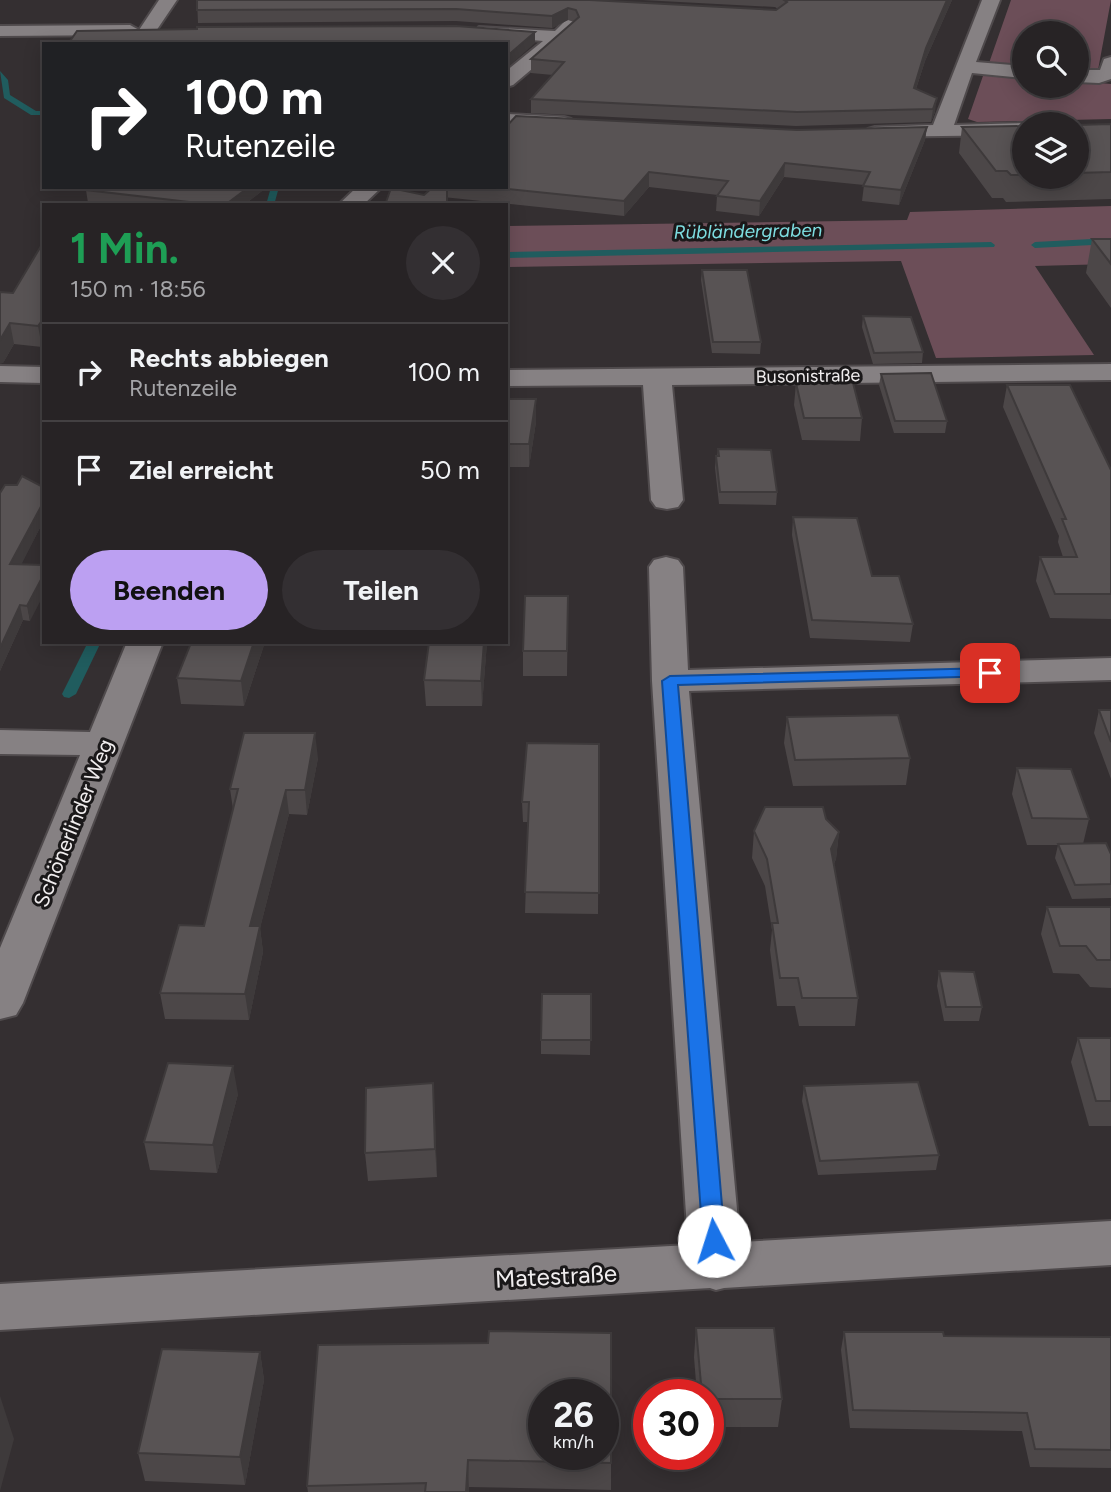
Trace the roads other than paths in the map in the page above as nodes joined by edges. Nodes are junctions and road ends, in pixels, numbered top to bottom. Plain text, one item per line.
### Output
1 (168, 0) edge
2 (991, 0) edge
3 (600, 4) edge
4 (148, 30) junction
5 (174, 30) edge
6 (467, 30) edge
7 (0, 31) edge
8 (559, 37) junction
9 (1111, 63) edge
10 (964, 66) junction
11 (1012, 71) edge
12 (1089, 76) edge
13 (508, 79) edge
14 (508, 120) edge
15 (582, 124) edge
16 (1012, 129) edge
17 (944, 131) junction
18 (850, 133) edge
19 (369, 189) edge
20 (351, 203) edge
21 (1111, 372) edge
22 (0, 374) edge
23 (42, 374) edge
24 (508, 379) edge
25 (657, 379) junction
26 (667, 500) dead end
27 (666, 567) dead end
28 (144, 644) edge
29 (1111, 669) edge
30 (670, 681) junction
31 (0, 742) edge
32 (105, 744) junction
33 (0, 1003) edge
34 (1111, 1243) edge
35 (716, 1268) junction
36 (0, 1307) edge

1 - 4 street
2 - 10 street
3 - 8 street
4 - 5 street
4 - 7 street
6 - 8 street
8 - 13 street
9 - 12 street
10 - 11 street
10 - 17 street
14 - 15 street
16 - 17 street
17 - 18 street
19 - 20 street
21 - 25 street, Busonistraße
22 - 23 street
24 - 25 street, Busonistraße
25 - 26 street
27 - 30 street
28 - 32 street, Schönerlinder Weg
29 - 30 street
30 - 35 street
31 - 32 street
32 - 33 street, Schönerlinder Weg
34 - 35 street, Matestraße
35 - 36 street, Matestraße

